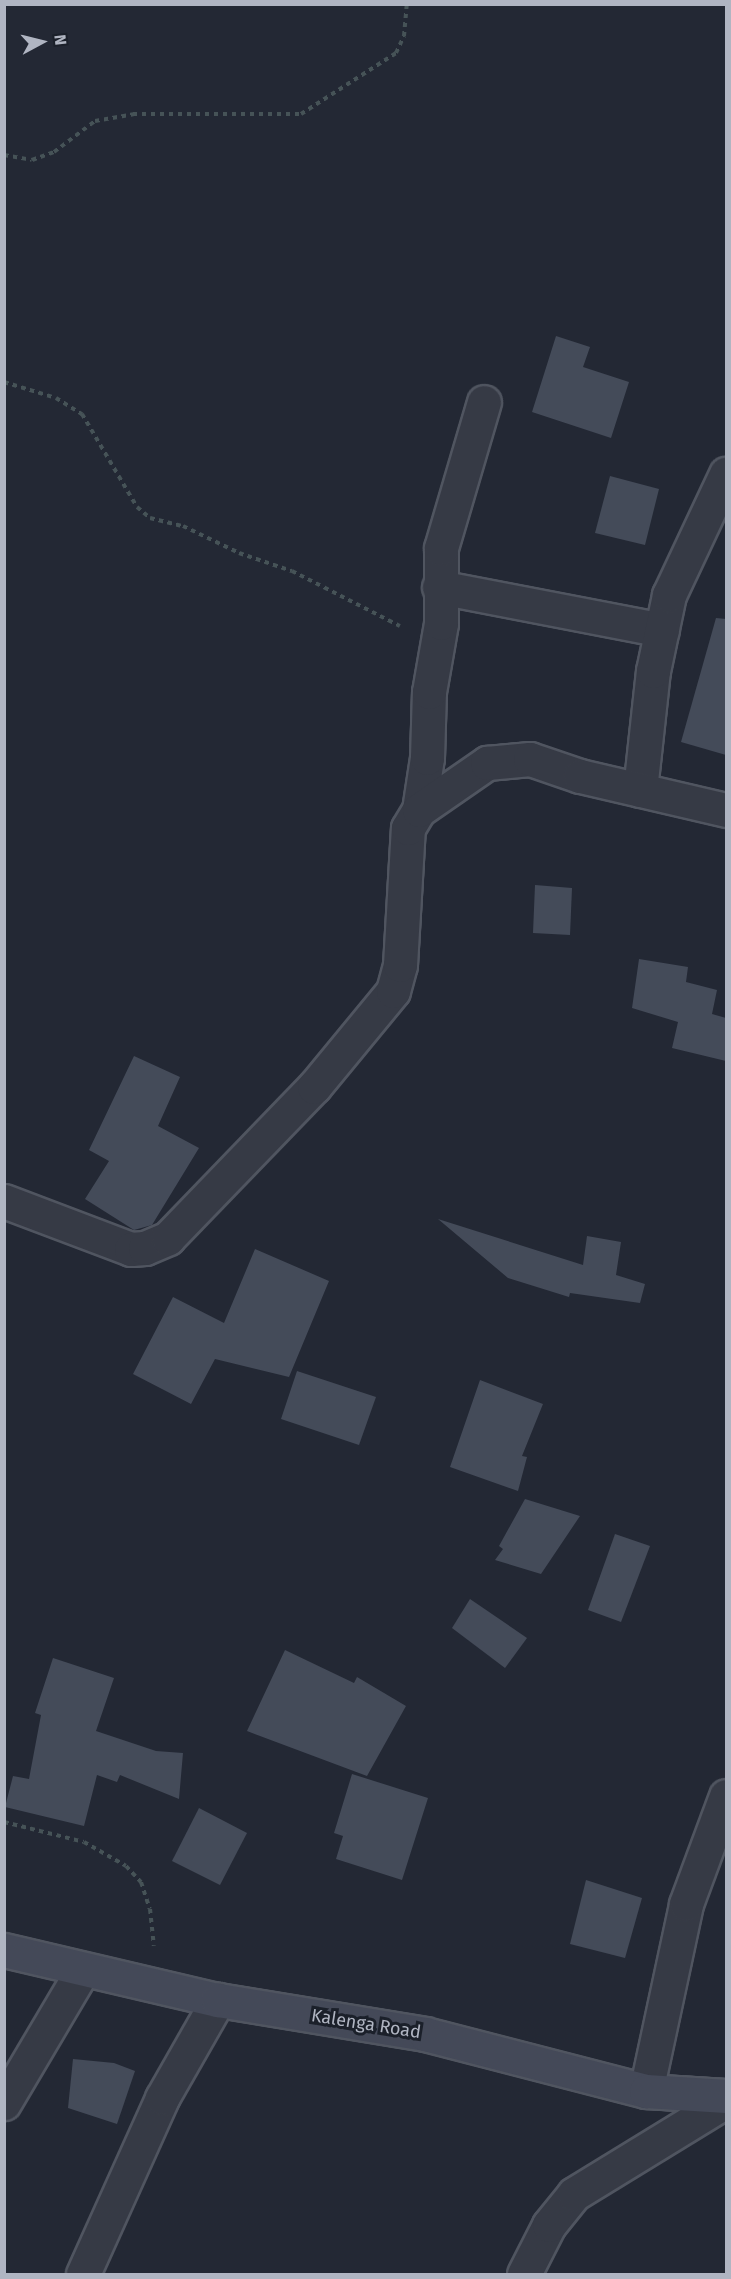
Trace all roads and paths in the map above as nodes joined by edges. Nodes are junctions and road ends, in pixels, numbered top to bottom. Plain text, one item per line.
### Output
1 (407, 4) edge
2 (4, 155) edge
3 (4, 382) edge
4 (484, 402) dead end
5 (726, 474) edge
6 (439, 587) junction
7 (662, 630) junction
8 (436, 650) junction
9 (640, 790) junction
10 (419, 810) junction
11 (726, 810) edge
12 (4, 1201) edge
13 (726, 1796) edge
14 (4, 1822) edge
15 (4, 1950) edge
16 (82, 1971) junction
17 (151, 1982) junction
18 (218, 2000) junction
19 (646, 2091) junction
20 (726, 2096) edge
21 (726, 2101) edge
22 (4, 2103) edge
23 (83, 2274) edge
24 (524, 2274) edge

1 - 2 path
3 - 8 path
4 - 6 street
5 - 7 street
6 - 7 street
6 - 8 street
7 - 9 street
8 - 10 street
9 - 10 street
9 - 11 street
10 - 12 street
13 - 19 street
14 - 17 path
15 - 16 main road, Kalenga Road
16 - 17 main road, Kalenga Road
16 - 22 street
17 - 18 main road, Kalenga Road
18 - 19 main road, Kalenga Road
18 - 23 street
19 - 20 main road, Kalenga Road
21 - 24 street

